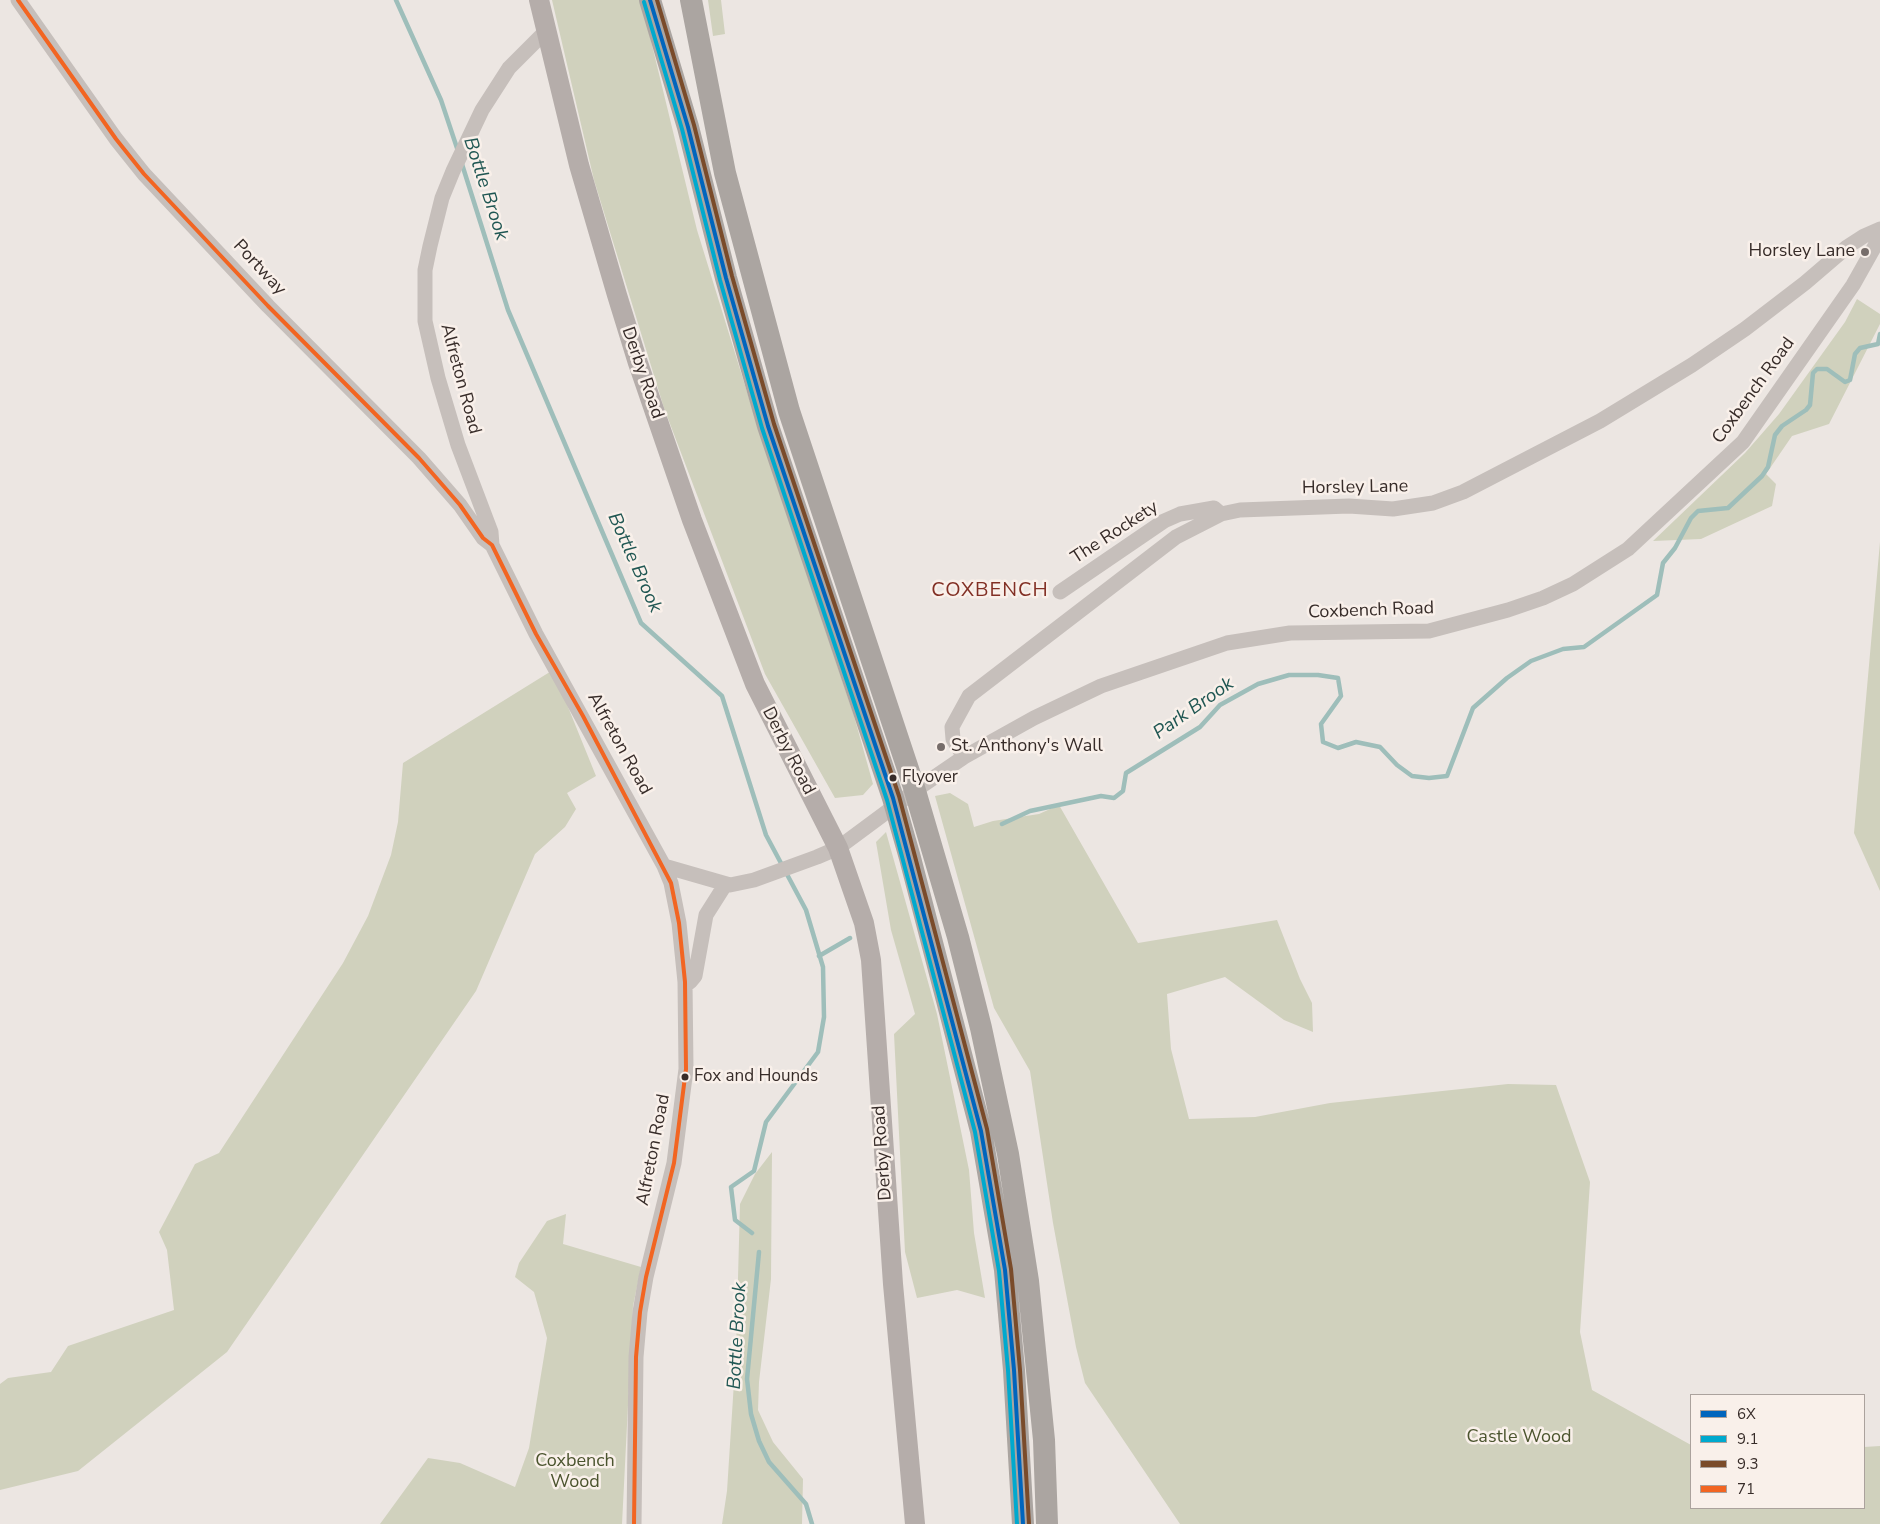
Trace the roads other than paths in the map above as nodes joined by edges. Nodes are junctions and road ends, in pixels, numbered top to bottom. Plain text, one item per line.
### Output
1 (18, 0) edge
2 (539, 0) edge
3 (650, 0) edge
4 (666, 0) edge
5 (691, 0) edge
6 (546, 31) junction
7 (682, 107) junction
8 (1880, 229) edge
9 (1880, 237) edge
10 (1220, 514) junction
11 (492, 545) junction
12 (1060, 592) dead end
13 (964, 757) junction
14 (838, 848) junction
15 (664, 866) junction
16 (725, 885) junction
17 (684, 982) junction
18 (634, 1524) edge
19 (915, 1524) edge
20 (1023, 1524) edge
21 (1047, 1524) edge

1 - 11 street, Portway
2 - 6 main road, Derby Road
3 - 7 highway
4 - 7 highway
5 - 21 highway
6 - 11 street, Alfreton Road
6 - 14 main road, Derby Road
7 - 20 highway
8 - 10 street, Horsley Lane
9 - 13 street, Coxbench Road
10 - 12 street, The Rockety
10 - 13 street, Horsley Lane
11 - 15 street, Alfreton Road
13 - 14 street, Coxbench Road
14 - 16 street, Coxbench Road
14 - 19 main road, Derby Road
15 - 16 street
15 - 17 street, Alfreton Road
16 - 17 street
17 - 18 street, Alfreton Road

